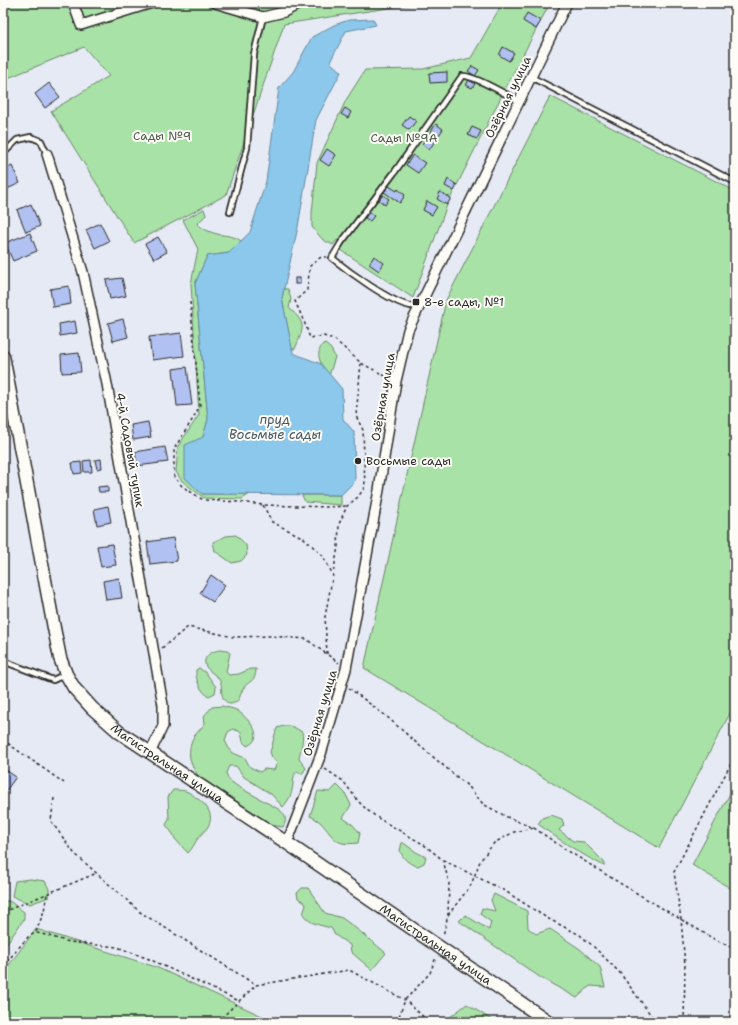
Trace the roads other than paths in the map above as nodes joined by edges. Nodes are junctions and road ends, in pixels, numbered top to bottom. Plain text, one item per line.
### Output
1 (73, 3) edge
2 (152, 3) edge
3 (215, 3) edge
4 (301, 3) edge
5 (567, 3) edge
6 (263, 18) junction
7 (531, 77) junction
8 (519, 101) junction
9 (3, 152) edge
10 (46, 154) joint
11 (735, 182) edge
12 (230, 212) dead end
13 (420, 306) junction
14 (3, 356) edge
15 (3, 661) edge
16 (66, 674) junction
17 (150, 753) junction
18 (287, 843) junction
19 (549, 1022) edge

1 - 2 street
3 - 6 street
4 - 6 street
5 - 7 street, Озёрная улица
6 - 12 lane
7 - 8 street, Озёрная улица
7 - 11 lane
8 - 13 street, Озёрная улица
8 - 13 lane
9 - 10 lane
10 - 17 street, 4-й Садовый тупик
13 - 18 street, Озёрная улица
14 - 16 street, Магистральная улица
15 - 16 lane
16 - 17 street, Магистральная улица
17 - 18 street, Магистральная улица
18 - 19 street, Магистральная улица

